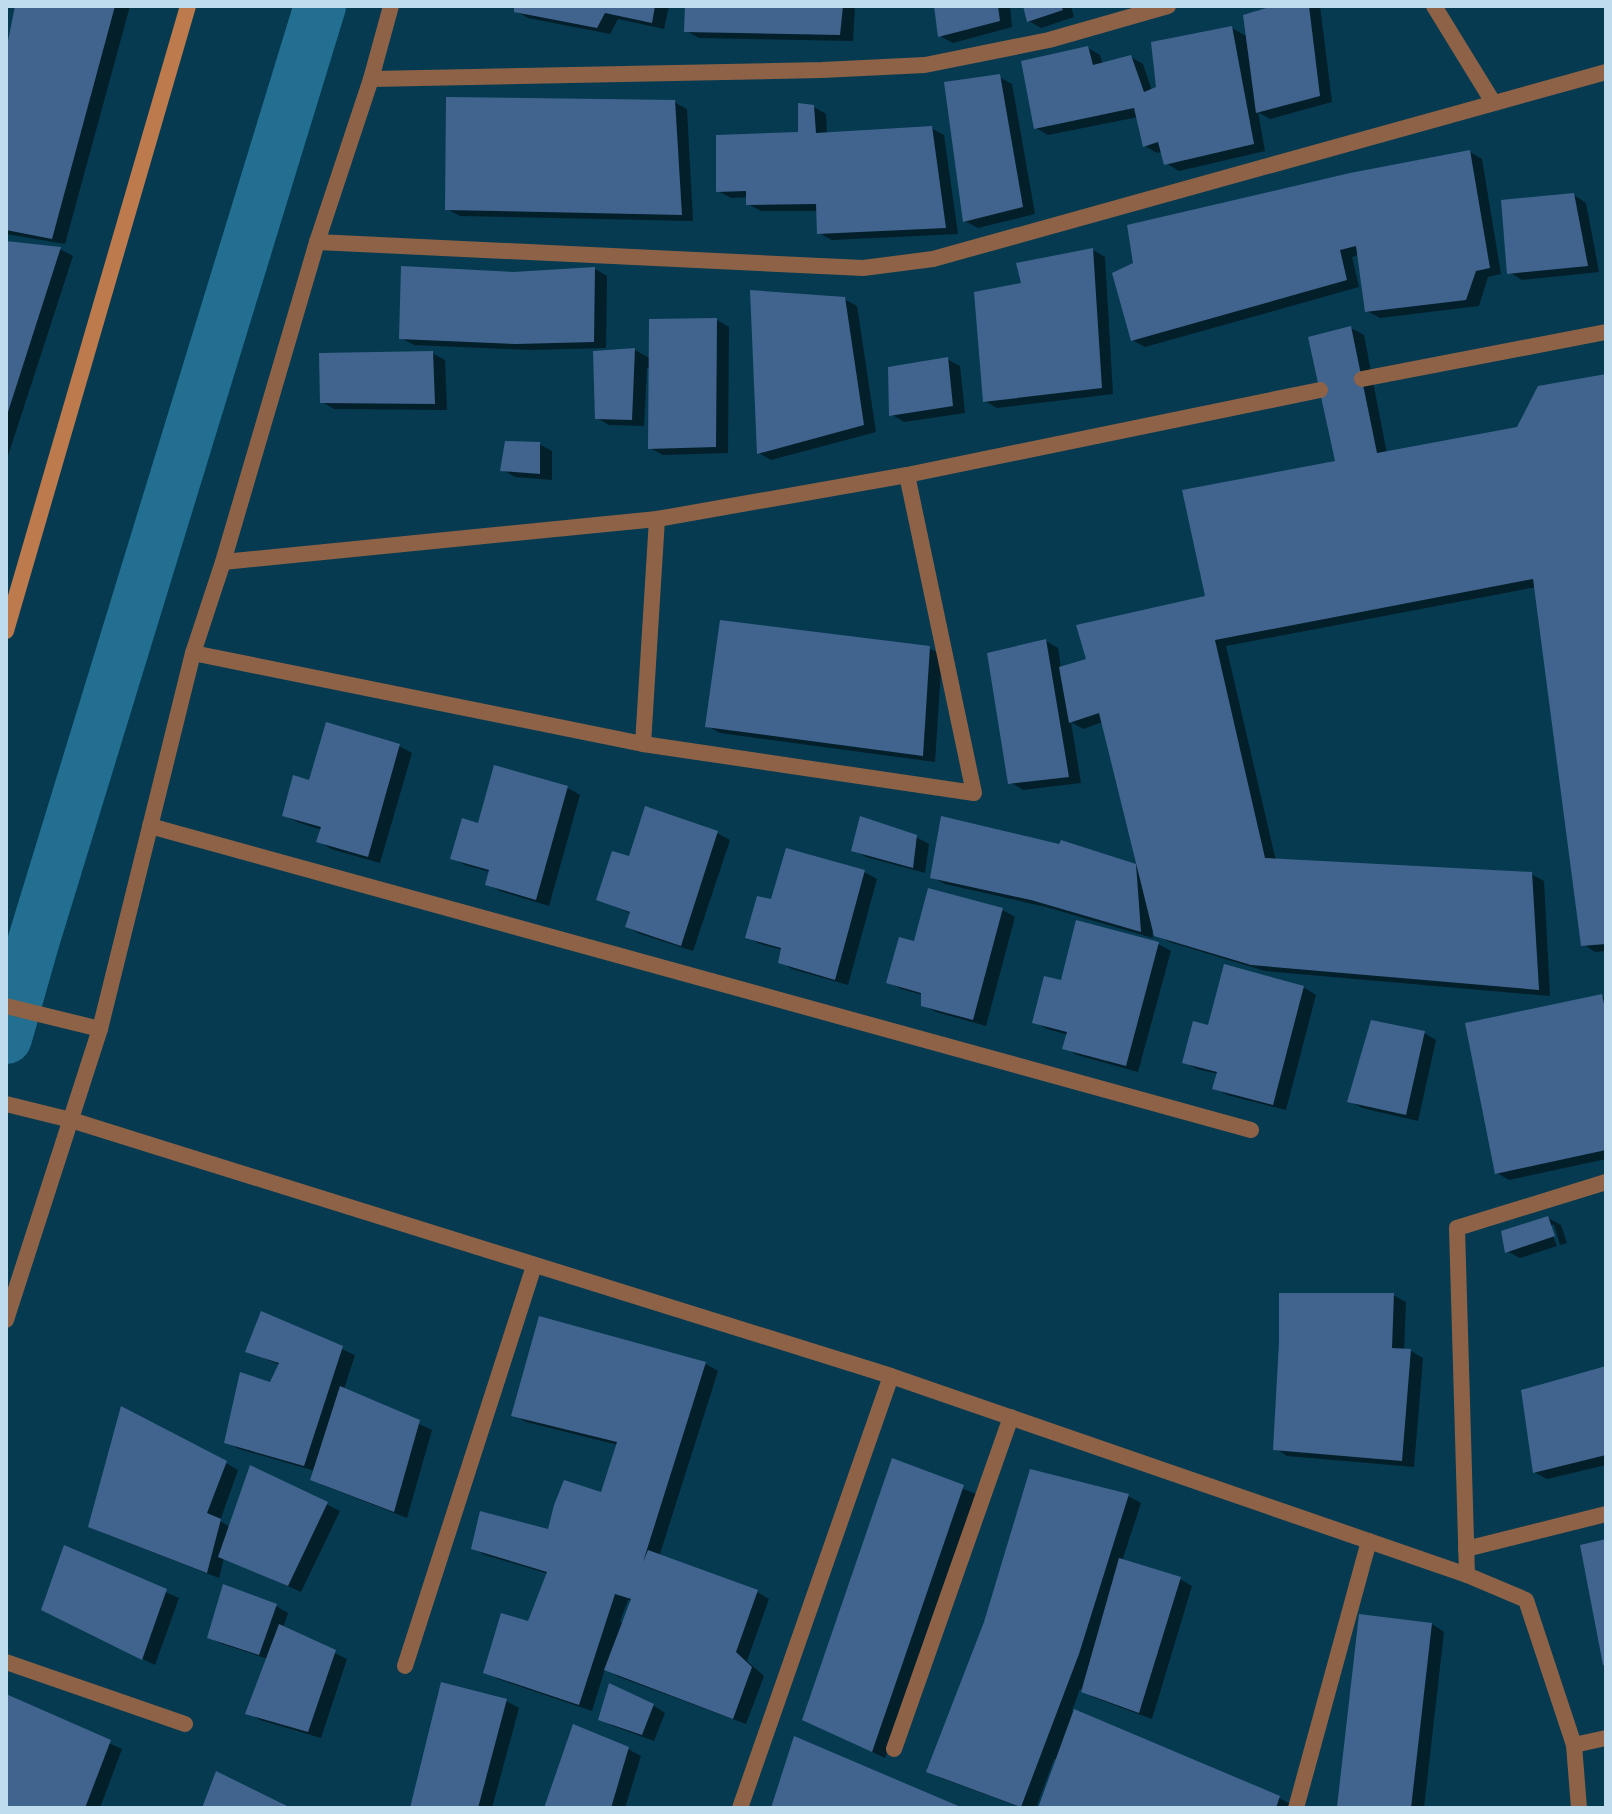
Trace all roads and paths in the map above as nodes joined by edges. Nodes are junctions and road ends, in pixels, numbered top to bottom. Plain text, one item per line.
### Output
1 (188, 6) edge
2 (391, 6) edge
3 (1168, 6) edge
4 (1434, 6) edge
5 (1606, 72) edge
6 (371, 79) junction
7 (1493, 102) junction
8 (317, 242) junction
9 (1606, 332) edge
10 (1362, 379) dead end
11 (1320, 390) dead end
12 (907, 475) junction
13 (657, 519) junction
14 (223, 562) junction
15 (6, 631) edge
16 (193, 653) junction
17 (643, 744) junction
18 (150, 826) junction
19 (6, 1006) edge
20 (100, 1029) junction
21 (6, 1104) edge
22 (71, 1120) junction
23 (1251, 1130) dead end
24 (1606, 1182) edge
25 (534, 1266) junction
26 (6, 1320) edge
27 (891, 1376) junction
28 (1011, 1417) junction
29 (1606, 1514) edge
30 (1369, 1541) junction
31 (1466, 1549) junction
32 (1467, 1575) junction
33 (6, 1662) edge
34 (405, 1666) dead end
35 (185, 1724) dead end
36 (1606, 1738) edge
37 (1574, 1745) junction
38 (894, 1749) dead end
39 (740, 1808) edge
40 (1296, 1808) edge
41 (1579, 1808) edge

1 - 15 street
2 - 6 street
3 - 6 street
4 - 7 street
5 - 7 street
6 - 8 street
7 - 8 street
8 - 14 street
9 - 10 street
11 - 12 street
12 - 13 street
12 - 17 street
13 - 14 street
13 - 17 street
14 - 16 street
16 - 17 street
16 - 18 street
18 - 20 street
18 - 23 street
19 - 20 street
20 - 22 street
21 - 22 street
22 - 25 street
22 - 26 street
24 - 31 street
25 - 27 street
25 - 34 street
27 - 28 street
27 - 39 street
28 - 30 street
28 - 38 street
29 - 31 street
30 - 32 street
30 - 40 street
31 - 32 street
32 - 37 street
33 - 35 street
36 - 37 street
37 - 41 street

